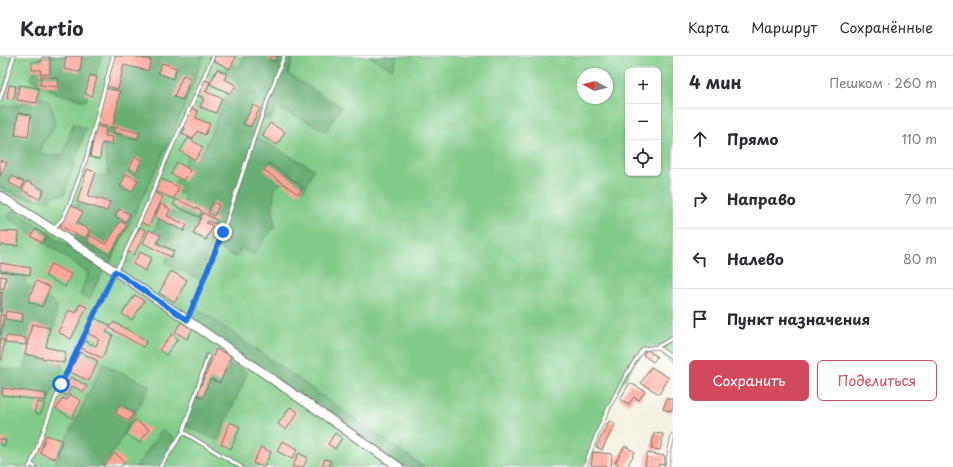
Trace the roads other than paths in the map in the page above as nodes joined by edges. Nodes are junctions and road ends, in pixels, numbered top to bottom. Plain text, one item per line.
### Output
1 (14, 56) edge
2 (113, 56) edge
3 (212, 56) edge
4 (284, 56) edge
5 (0, 99) edge
6 (0, 196) edge
7 (53, 229) junction
8 (115, 271) junction
9 (187, 320) junction
10 (673, 338) edge
11 (657, 347) junction
12 (208, 356) dead end
13 (673, 358) edge
14 (183, 432) junction
15 (673, 436) edge
16 (30, 466) edge
17 (35, 467) edge
18 (160, 467) edge
19 (241, 467) edge
20 (399, 467) edge
21 (585, 467) edge
22 (667, 467) edge

1 - 5 lane
2 - 7 lane
3 - 8 lane
4 - 9 lane
6 - 7 street
7 - 8 street
8 - 9 street
8 - 16 lane
9 - 20 street
10 - 11 lane
11 - 13 lane
11 - 21 lane
12 - 14 lane
14 - 18 lane
14 - 19 lane
15 - 22 lane
16 - 17 lane

